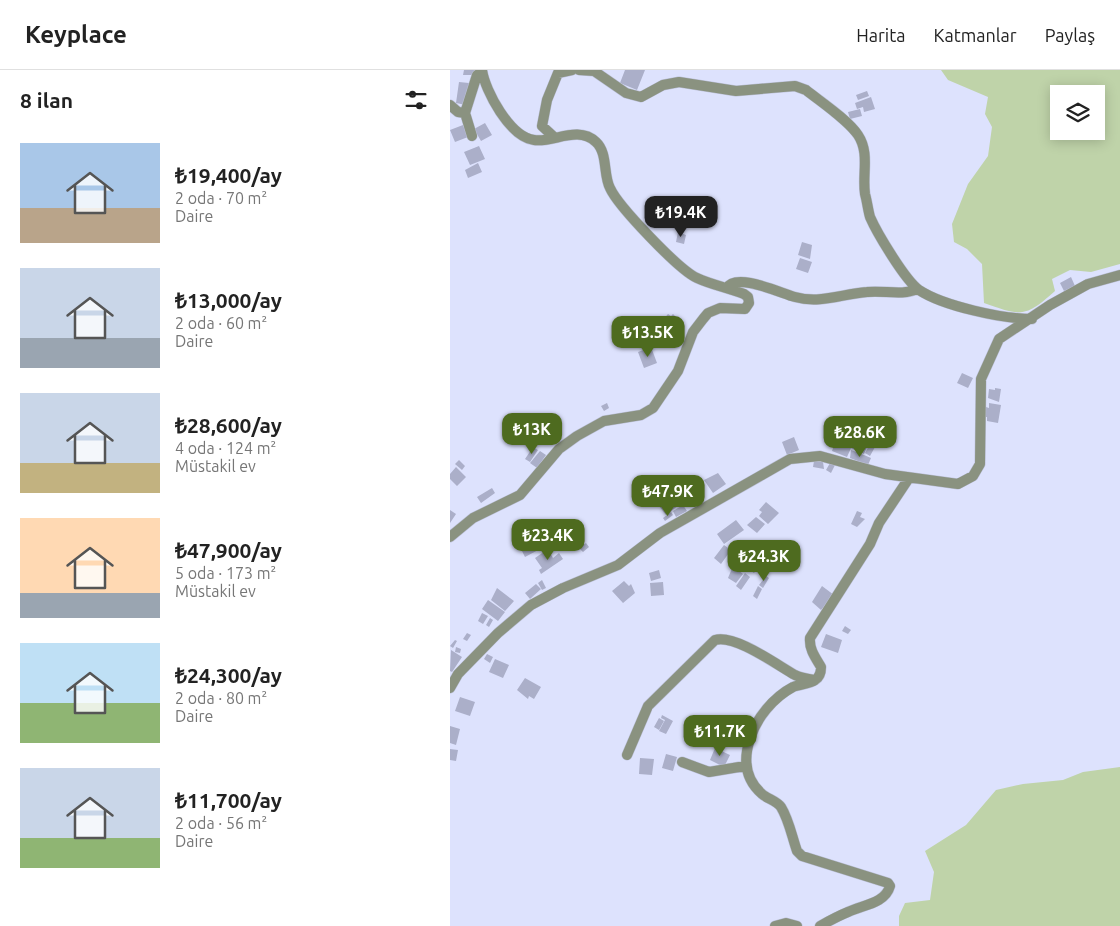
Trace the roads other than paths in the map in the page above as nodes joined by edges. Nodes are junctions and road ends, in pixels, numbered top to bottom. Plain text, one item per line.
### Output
1 (572, 70) edge
2 (579, 70) edge
3 (482, 71) edge
4 (557, 72) edge
5 (450, 105) edge
6 (465, 113) junction
7 (472, 136) dead end
8 (554, 137) junction
9 (1120, 275) edge
10 (727, 288) junction
11 (917, 289) junction
12 (1032, 318) junction
13 (909, 478) junction
14 (450, 537) edge
15 (815, 681) junction
16 (450, 688) edge
17 (627, 755) dead end
18 (682, 762) dead end
19 (745, 766) junction
20 (775, 926) edge
21 (797, 926) edge
22 (820, 926) edge

1 - 4 street
2 - 11 street
3 - 6 street
3 - 8 street
4 - 8 street
5 - 6 street
6 - 7 street
8 - 10 street
9 - 12 street
10 - 11 street
10 - 14 street
11 - 12 street
12 - 13 street
13 - 15 street
13 - 16 street
15 - 17 street
15 - 19 street
18 - 19 street
19 - 22 street
20 - 21 street

